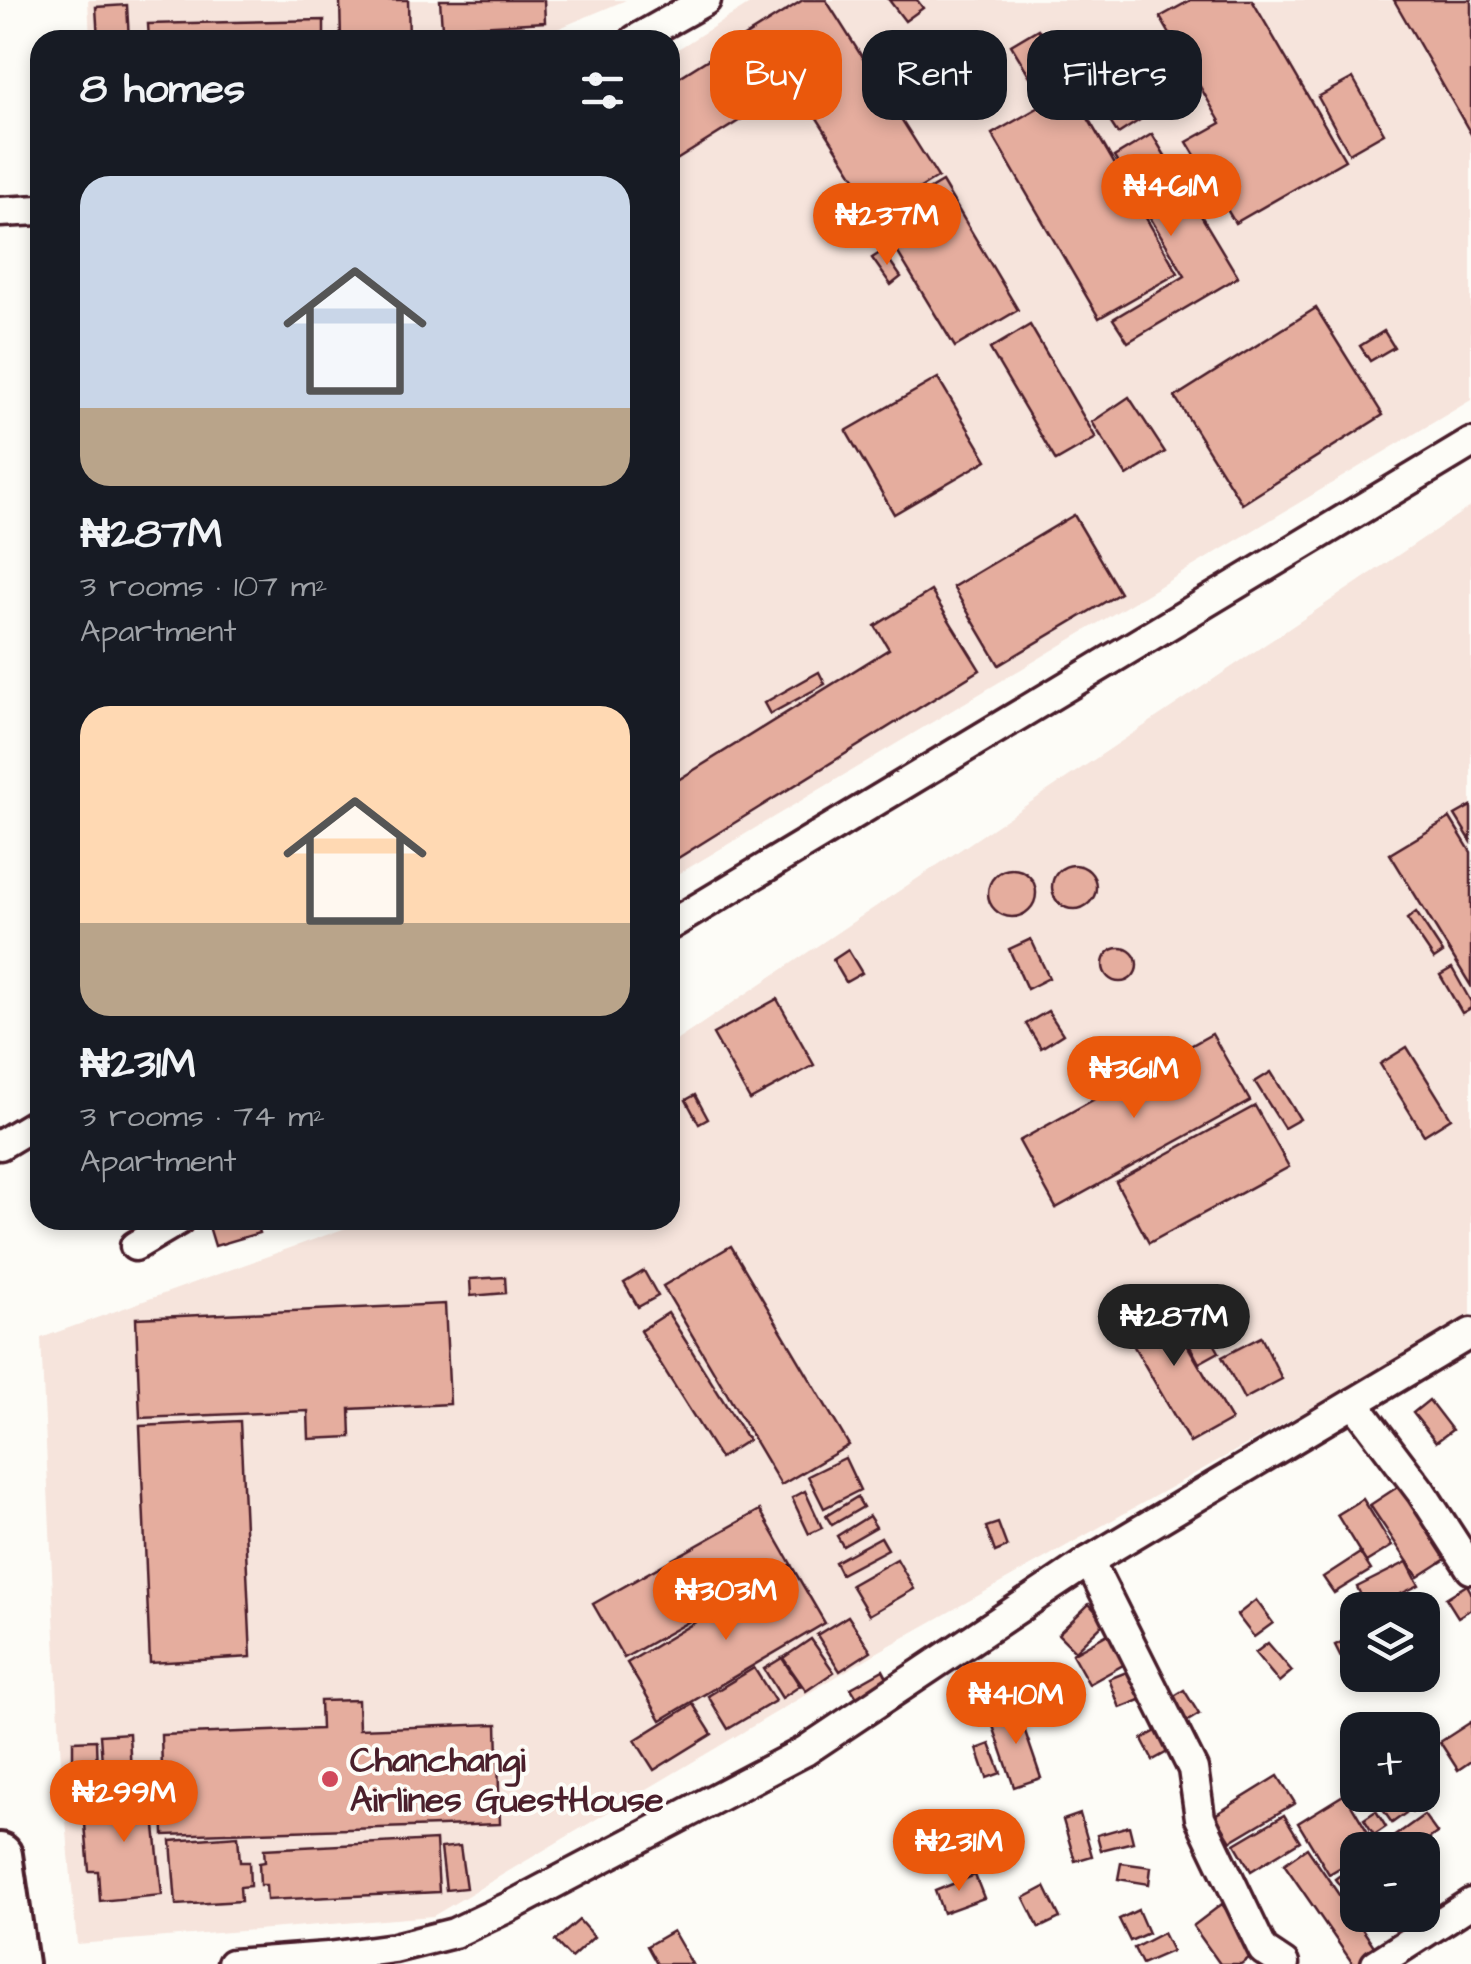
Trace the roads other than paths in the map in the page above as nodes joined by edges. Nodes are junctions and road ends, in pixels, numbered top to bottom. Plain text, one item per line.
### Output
1 (706, 0) edge
2 (654, 30) edge
3 (30, 210) edge
4 (0, 212) edge
5 (1471, 442) edge
6 (680, 918) edge
7 (30, 1127) edge
8 (0, 1145) edge
9 (162, 1230) edge
10 (135, 1246) dead end
11 (1469, 1338) edge
12 (1354, 1403) junction
13 (1088, 1561) junction
14 (1471, 1569) edge
15 (0, 1855) edge
16 (1471, 1903) edge
17 (16, 1964) edge
18 (232, 1964) edge
19 (1284, 1964) edge
20 (1376, 1964) edge

1 - 2 street
3 - 4 street
5 - 6 street
7 - 8 street
9 - 10 street
11 - 12 street
12 - 13 street
12 - 14 street
13 - 18 street
13 - 19 street
15 - 17 main road
16 - 20 street

